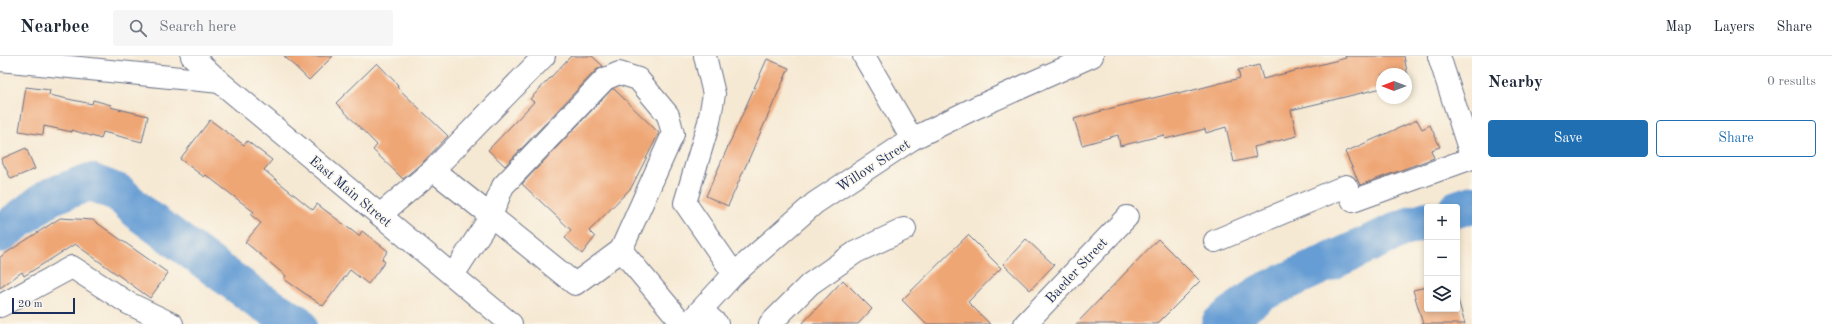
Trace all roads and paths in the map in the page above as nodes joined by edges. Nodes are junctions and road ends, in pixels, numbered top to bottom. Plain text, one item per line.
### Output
1 (192, 56) edge
2 (544, 56) edge
3 (704, 56) edge
4 (864, 56) edge
5 (1092, 56) edge
6 (1439, 56) edge
7 (0, 60) edge
8 (617, 64) edge
9 (220, 82) junction
10 (912, 139) junction
11 (1470, 147) edge
12 (433, 170) junction
13 (380, 215) junction
14 (491, 216) junction
15 (1127, 217) dead end
16 (905, 229) dead end
17 (1215, 241) dead end
18 (621, 250) junction
19 (734, 274) junction
20 (453, 275) junction
21 (0, 306) edge
22 (695, 317) edge
23 (172, 324) edge
24 (511, 324) edge
25 (683, 324) edge
26 (717, 324) edge
27 (770, 324) edge
28 (1025, 324) edge

1 - 9 main road, East Main Street
2 - 12 main road
3 - 19 main road
4 - 10 main road
5 - 10 main road, Willow Street
6 - 11 main road
7 - 9 main road
8 - 14 main road
8 - 18 main road
9 - 13 main road, East Main Street
10 - 19 main road, Willow Street
11 - 17 main road
12 - 13 main road
12 - 14 main road
13 - 20 main road, East Main Street
14 - 18 main road
14 - 20 main road
15 - 28 main road, Baeder Street
16 - 27 main road
18 - 25 main road
19 - 22 main road, Willow Street
20 - 24 main road, East Main Street
21 - 23 main road
22 - 26 main road

